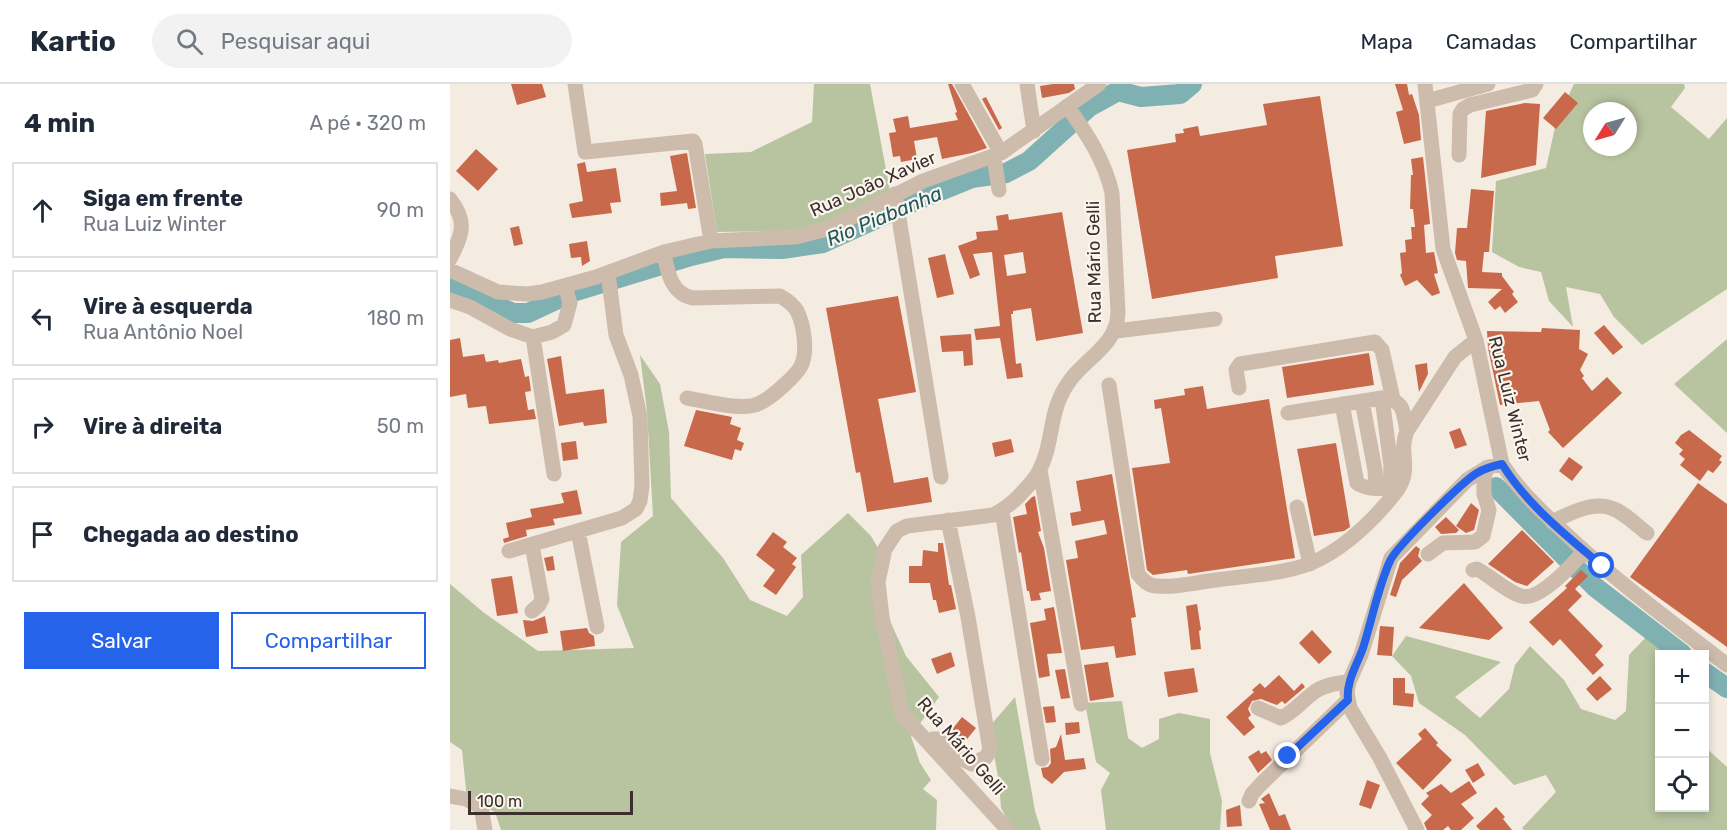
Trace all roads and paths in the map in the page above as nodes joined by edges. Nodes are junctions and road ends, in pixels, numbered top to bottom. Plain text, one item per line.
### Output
1 (575, 84) edge
2 (962, 84) edge
3 (1027, 84) edge
4 (1099, 84) edge
5 (1425, 84) edge
6 (1488, 84) edge
7 (1536, 84) edge
8 (1081, 90) edge
9 (1427, 101) junction
10 (1070, 110) junction
11 (1034, 131) junction
12 (998, 155) junction
13 (1460, 155) dead end
14 (999, 190) dead end
15 (895, 194) junction
16 (450, 199) edge
17 (711, 241) junction
18 (665, 258) junction
19 (450, 259) edge
20 (450, 270) edge
21 (608, 274) junction
22 (567, 293) junction
23 (450, 300) edge
24 (1215, 319) dead end
25 (1116, 331) junction
26 (533, 337) junction
27 (1476, 340) junction
28 (1109, 385) dead end
29 (1239, 388) dead end
30 (687, 398) dead end
31 (1387, 399) junction
32 (1362, 401) junction
33 (1342, 404) junction
34 (1288, 413) dead end
35 (1407, 431) junction
36 (1495, 466) junction
37 (1040, 470) junction
38 (554, 474) dead end
39 (941, 477) dead end
40 (1388, 488) junction
41 (1297, 507) dead end
42 (1002, 511) junction
43 (948, 520) junction
44 (1552, 522) junction
45 (578, 531) junction
46 (1647, 533) dead end
47 (532, 545) junction
48 (1584, 551) junction
49 (510, 552) dead end
50 (1428, 554) dead end
51 (1310, 564) junction
52 (1473, 570) dead end
53 (532, 611) dead end
54 (597, 627) dead end
55 (1727, 665) edge
56 (1349, 682) junction
57 (1348, 700) junction
58 (1081, 704) dead end
59 (1258, 708) dead end
60 (930, 745) junction
61 (1042, 759) dead end
62 (450, 796) edge
63 (1250, 801) dead end
64 (485, 830) edge
65 (1008, 830) edge
66 (1417, 830) edge

1 - 17 street
2 - 12 street
3 - 11 street
4 - 8 street, Rua João Xavier
5 - 9 street, Rua Luiz Winter
6 - 9 street
7 - 13 street
8 - 10 street, Rua João Xavier
9 - 27 street, Rua Luiz Winter
10 - 11 street, Rua João Xavier
10 - 25 street, Rua Mário Gelli
11 - 12 street, Rua João Xavier
12 - 14 street
12 - 15 street, Rua João Xavier
15 - 17 street, Rua João Xavier
15 - 39 street
16 - 19 street
17 - 18 street, Rua João Xavier
18 - 21 street, Rua João Xavier
18 - 30 street
20 - 22 street, Rua João Xavier
21 - 22 street, Rua João Xavier
21 - 45 street
22 - 26 street
23 - 26 street
24 - 25 street
25 - 37 street, Rua Mário Gelli
26 - 38 street
27 - 35 street
27 - 36 street, Rua Luiz Winter
28 - 51 street
29 - 31 street
31 - 32 street
31 - 35 street
31 - 40 street
32 - 33 street
32 - 40 street
33 - 34 street
33 - 40 street
35 - 40 street
36 - 44 street, Rua Luiz Winter
36 - 50 street
36 - 56 street
37 - 42 street, Rua Mário Gelli
37 - 58 street
40 - 51 street
41 - 51 street
42 - 43 street, Rua Mário Gelli
42 - 61 street
43 - 60 street, Rua Mário Gelli
43 - 60 street
44 - 46 street
44 - 48 street, Rua Luiz Winter
45 - 47 street
45 - 54 street
47 - 49 street
47 - 53 street
48 - 52 street
48 - 55 street, Rua Luiz Winter
56 - 57 street
56 - 59 street
57 - 63 street
57 - 66 street
60 - 65 street, Rua Mário Gelli
62 - 64 street

